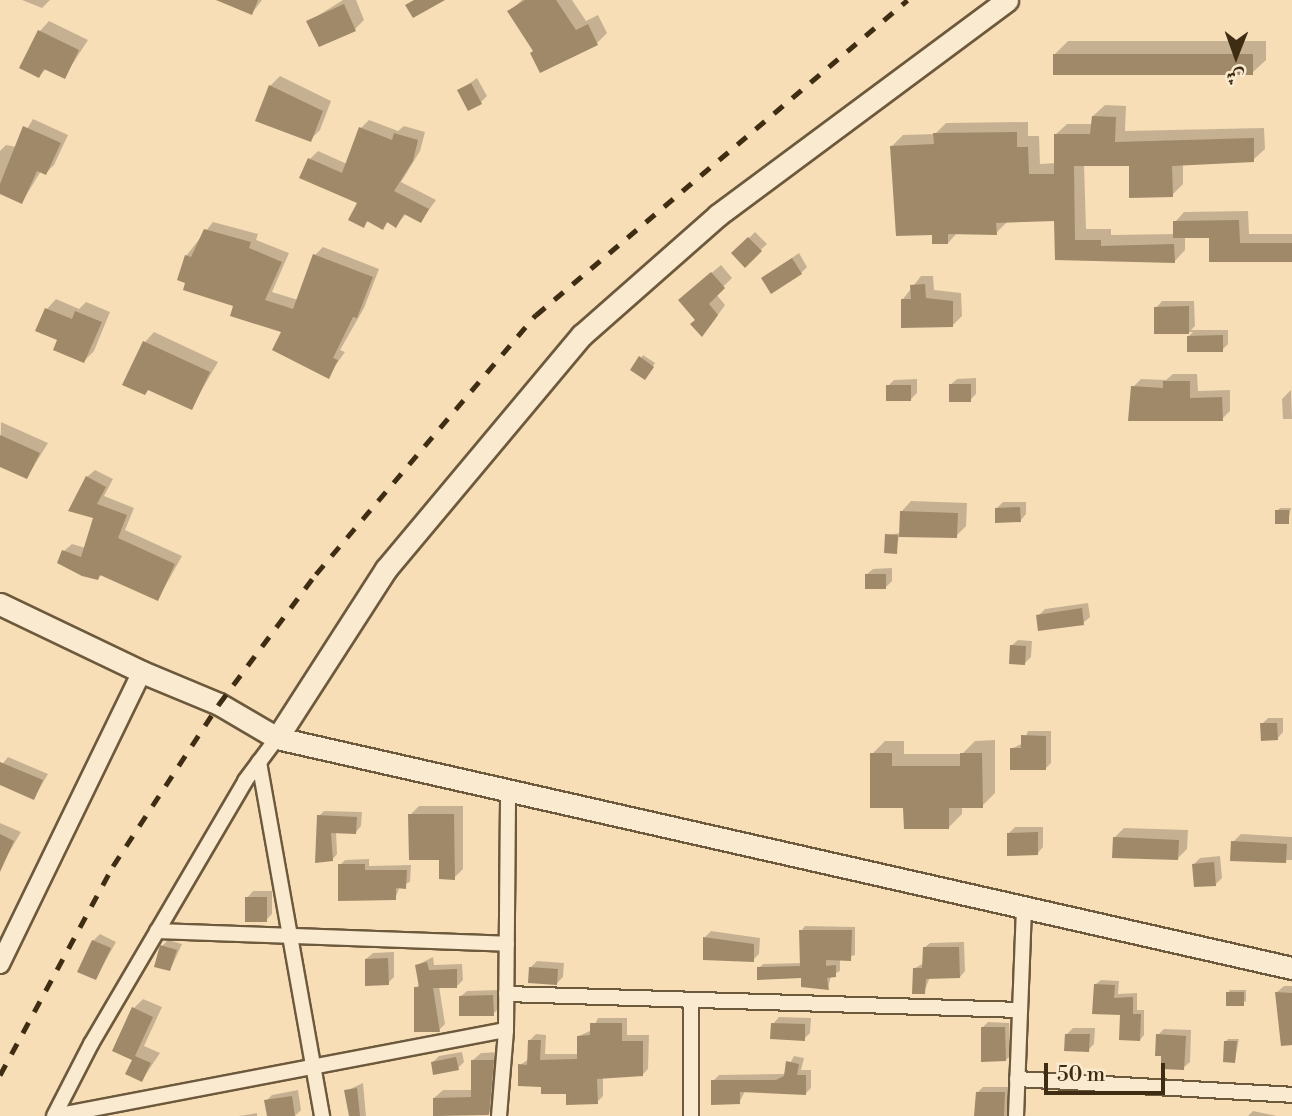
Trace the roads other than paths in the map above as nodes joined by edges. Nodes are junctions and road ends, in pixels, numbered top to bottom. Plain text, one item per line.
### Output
1 (1007, 0) edge
2 (0, 604) edge
3 (142, 673) junction
4 (277, 738) junction
5 (260, 762) junction
6 (508, 791) junction
7 (1024, 909) junction
8 (157, 931) junction
9 (291, 936) junction
10 (507, 944) junction
11 (0, 964) edge
12 (1292, 968) edge
13 (506, 995) junction
14 (691, 1000) junction
15 (1020, 1010) junction
16 (506, 1030) junction
17 (315, 1067) junction
18 (1017, 1079) junction
19 (1292, 1095) edge
20 (121, 1110) edge
21 (55, 1116) edge
22 (322, 1116) edge
23 (499, 1116) edge
24 (691, 1116) edge
25 (1016, 1116) edge

1 - 4 main road
2 - 3 main road
3 - 4 main road
3 - 11 street
4 - 5 street
4 - 6 main road
5 - 8 street
5 - 9 street
6 - 7 main road
6 - 10 street
7 - 12 main road
7 - 15 street
8 - 9 street
8 - 21 street
9 - 10 street
9 - 17 street
10 - 13 street
13 - 14 street
13 - 16 street
14 - 15 street
14 - 24 street
15 - 18 street
16 - 17 street
16 - 23 street
17 - 20 street
17 - 22 street
18 - 19 street
18 - 25 street
20 - 21 street

